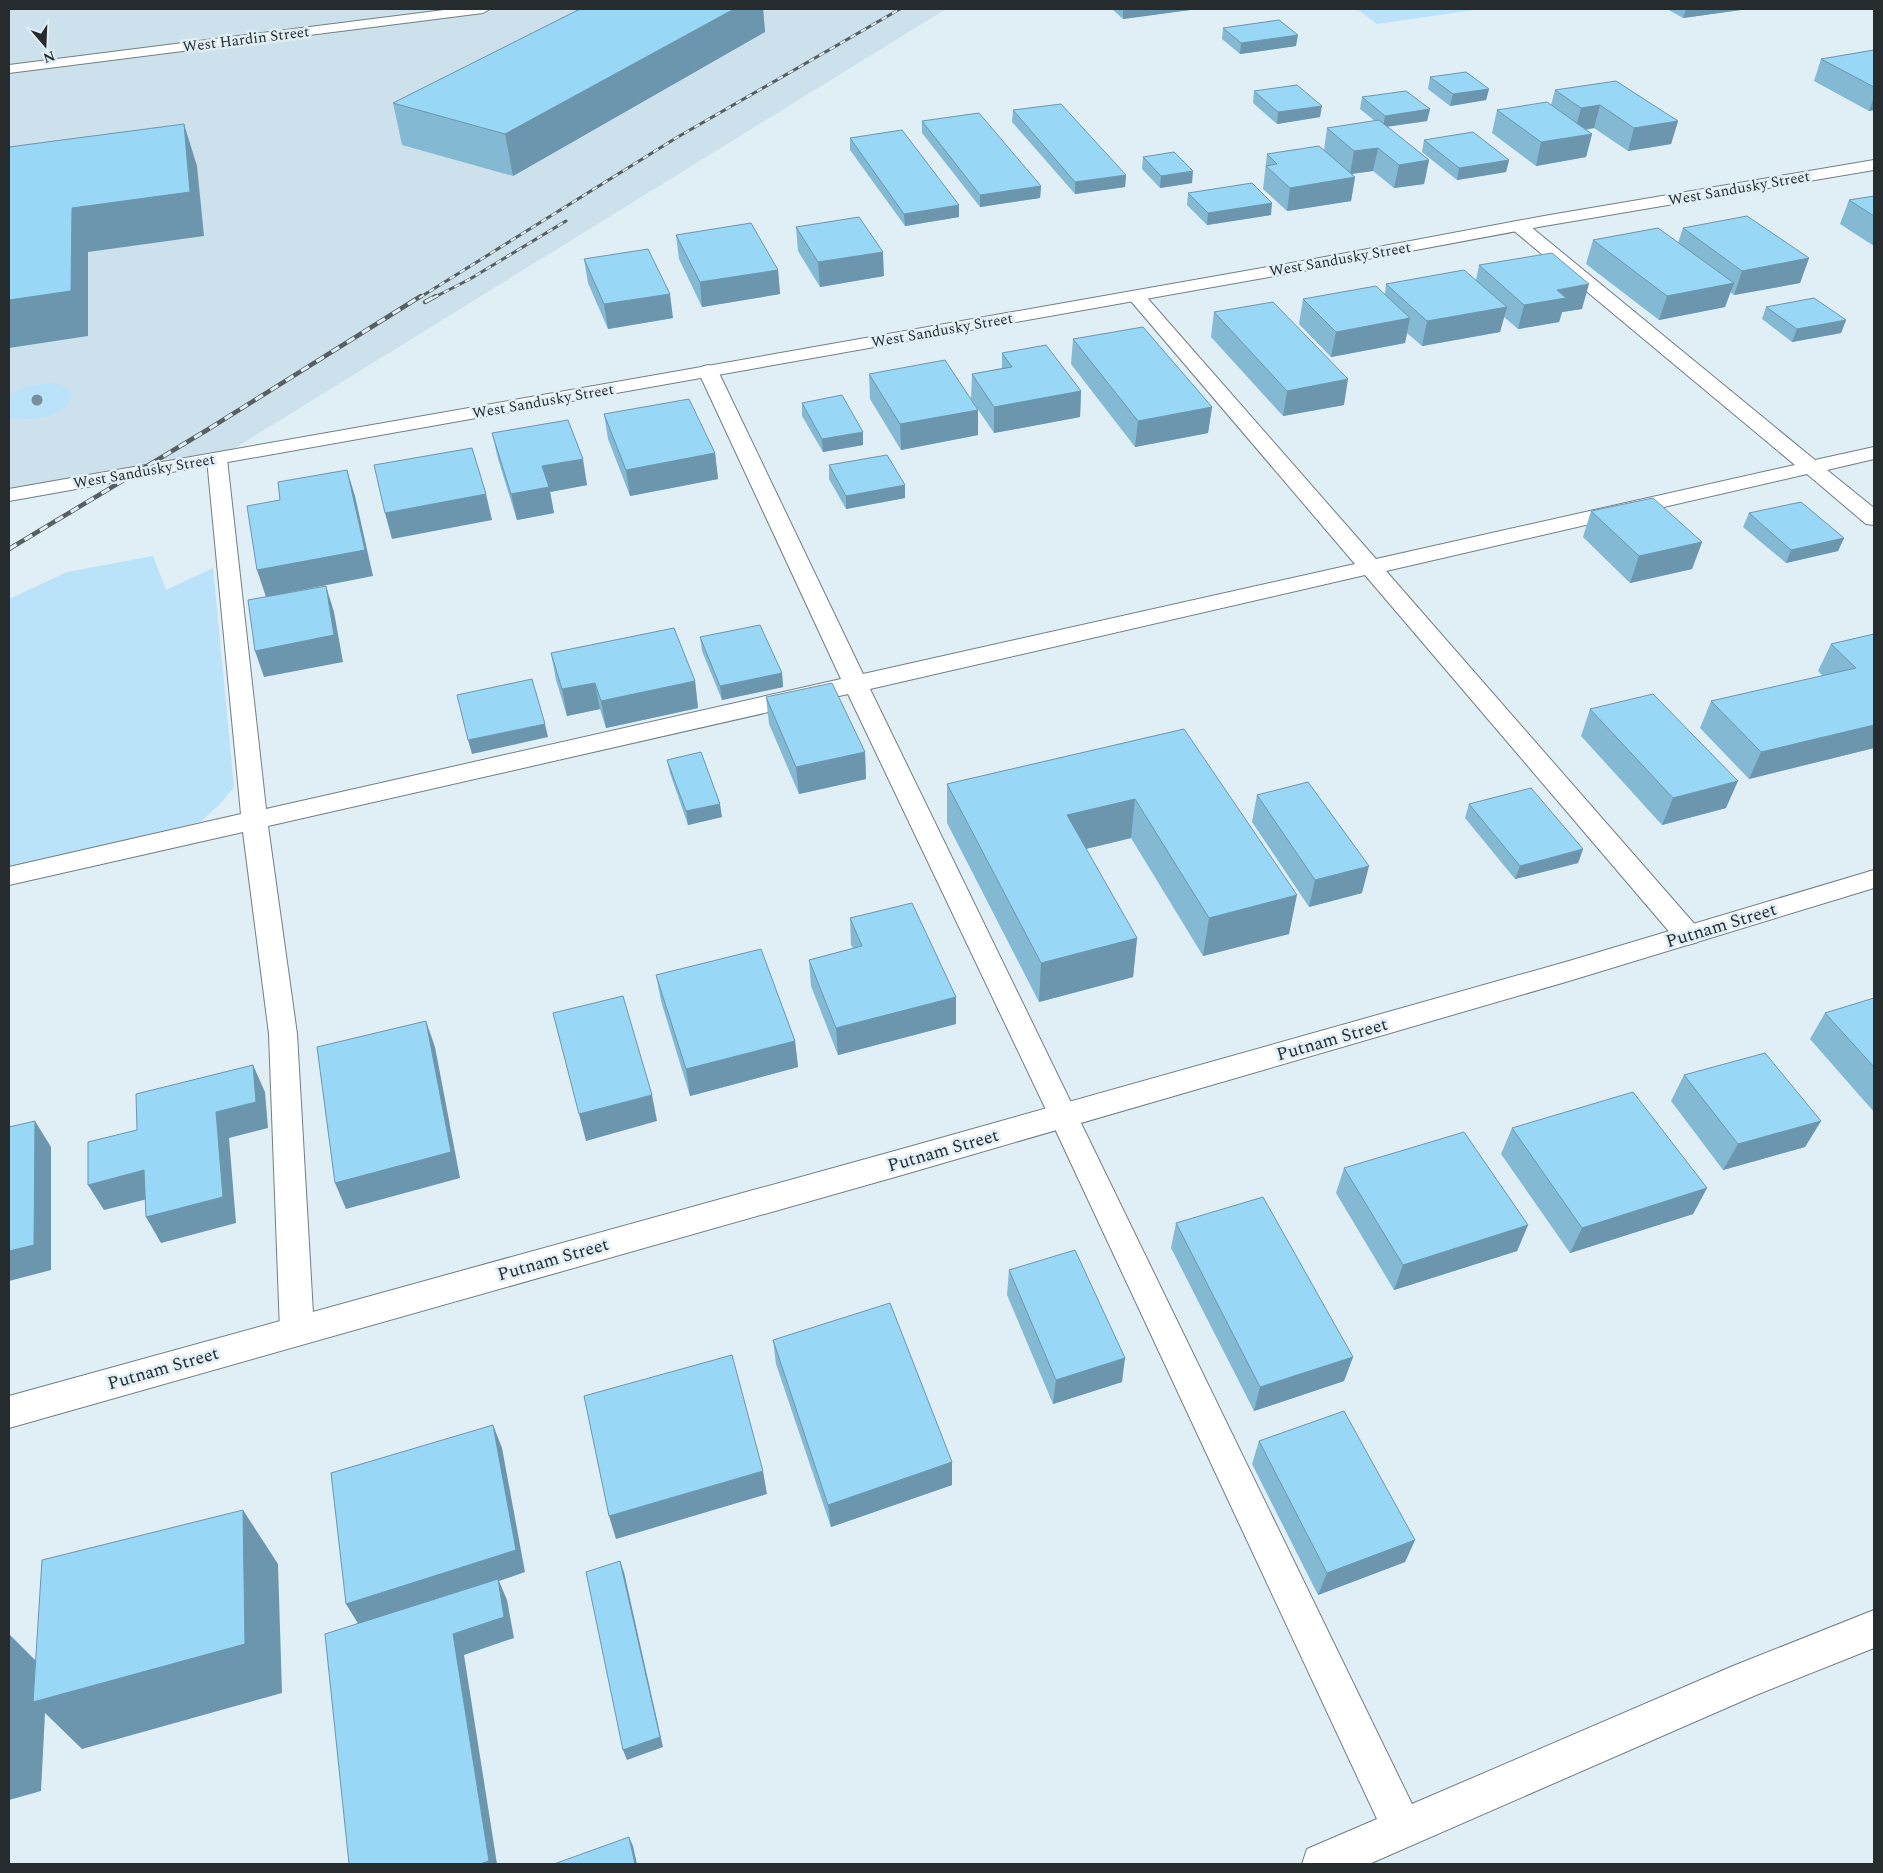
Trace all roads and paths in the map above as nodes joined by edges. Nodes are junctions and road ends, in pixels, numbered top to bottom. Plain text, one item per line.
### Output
1 (483, 9) edge
2 (9, 69) edge
3 (1874, 165) edge
4 (1519, 226) junction
5 (1136, 296) junction
6 (708, 372) junction
7 (1874, 453) edge
8 (217, 459) junction
9 (1810, 467) junction
10 (9, 495) edge
11 (1874, 519) edge
12 (1371, 567) junction
13 (855, 683) junction
14 (254, 819) junction
15 (9, 876) edge
16 (1874, 879) edge
17 (1688, 935) junction
18 (1064, 1116) junction
19 (297, 1331) junction
20 (9, 1412) edge
21 (1874, 1630) edge
22 (1403, 1829) junction
23 (1322, 1864) edge

1 - 2 street, West Hardin Street
3 - 4 street, West Sandusky Street
4 - 5 street, West Sandusky Street
4 - 9 street
5 - 6 street, West Sandusky Street
5 - 12 street
6 - 8 street, West Sandusky Street
6 - 13 street
7 - 9 street
8 - 10 street, West Sandusky Street
8 - 14 street
9 - 11 street
9 - 12 street
12 - 13 street
12 - 17 street
13 - 14 street
13 - 18 street
14 - 15 street
14 - 19 street
16 - 17 street, Putnam Street
17 - 18 street, Putnam Street
18 - 19 street, Putnam Street
18 - 22 street
19 - 20 street, Putnam Street
21 - 22 street
22 - 23 street

